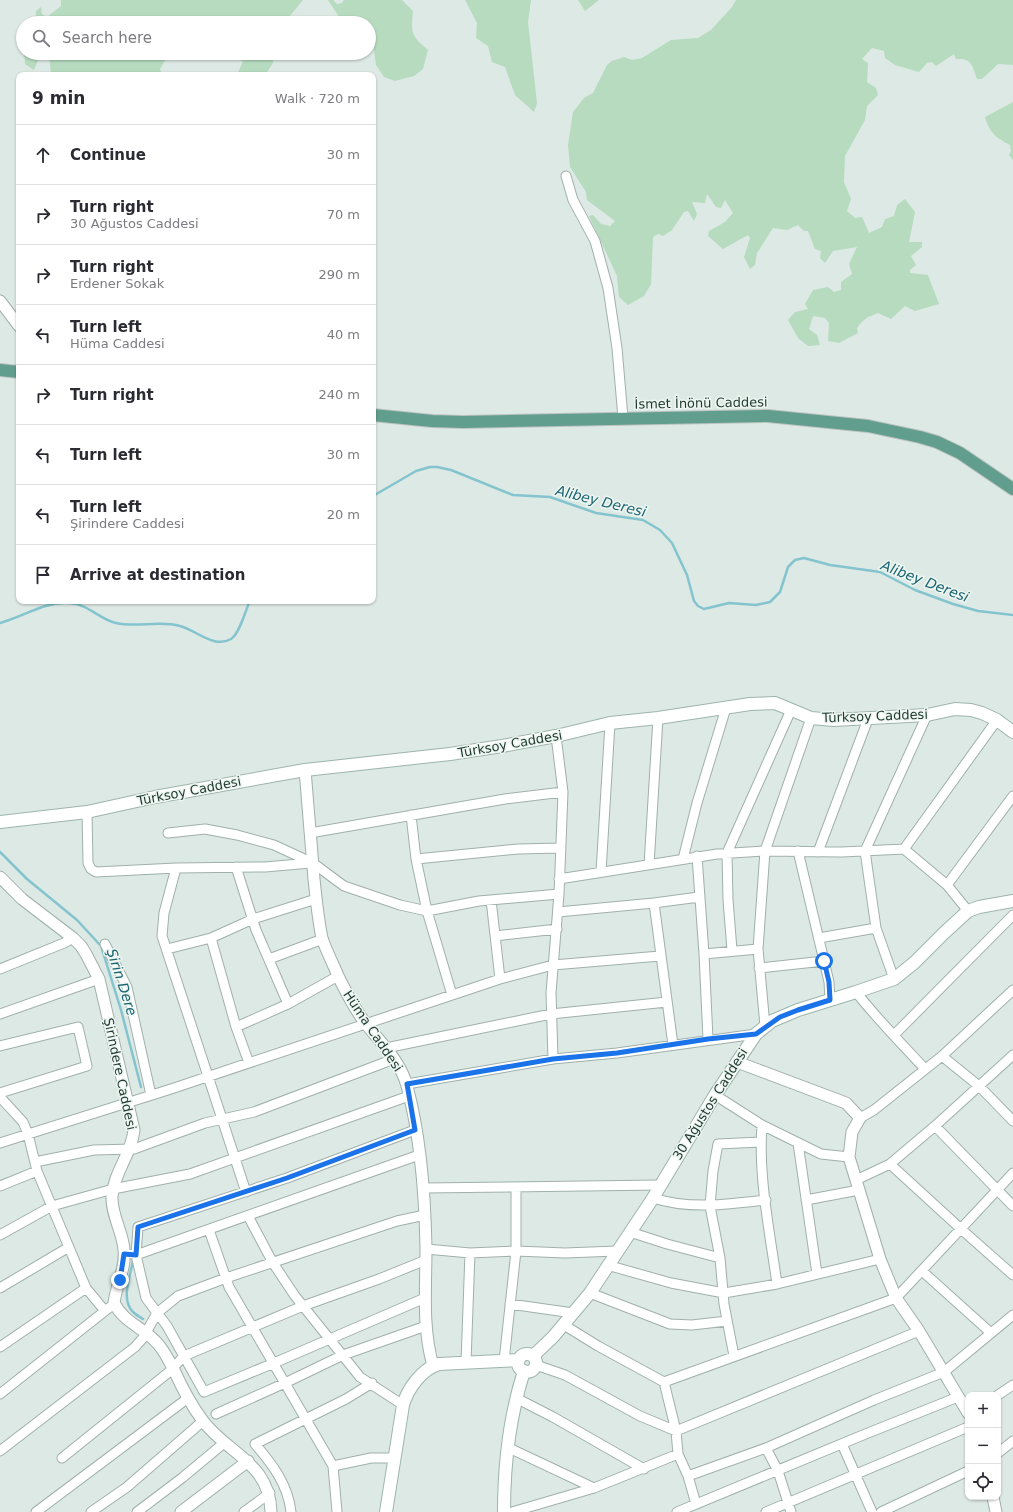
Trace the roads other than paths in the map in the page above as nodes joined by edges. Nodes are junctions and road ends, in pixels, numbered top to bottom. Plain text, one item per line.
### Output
1 (566, 176) dead end
2 (0, 301) edge
3 (16, 322) edge
4 (0, 370) edge
5 (16, 372) edge
6 (376, 415) edge
7 (622, 418) junction
8 (1013, 489) edge
9 (726, 708) junction
10 (791, 710) junction
11 (927, 715) junction
12 (658, 718) junction
13 (811, 718) junction
14 (868, 719) junction
15 (997, 720) junction
16 (610, 723) junction
17 (1013, 732) edge
18 (556, 736) junction
19 (305, 770) junction
20 (563, 792) junction
21 (1013, 796) edge
22 (87, 812) junction
23 (411, 815) junction
24 (0, 822) edge
25 (168, 833) dead end
26 (310, 833) junction
27 (561, 848) junction
28 (904, 849) junction
29 (765, 851) junction
30 (798, 851) junction
31 (865, 851) junction
32 (818, 852) junction
33 (727, 854) junction
34 (697, 856) junction
35 (416, 858) junction
36 (683, 859) junction
37 (313, 863) junction
38 (649, 865) junction
39 (236, 867) junction
40 (176, 868) junction
41 (601, 872) junction
42 (560, 879) junction
43 (1, 880) edge
44 (947, 885) junction
45 (559, 894) junction
46 (699, 896) junction
47 (316, 899) junction
48 (1011, 899) edge
49 (491, 900) junction
50 (654, 903) junction
51 (427, 911) junction
52 (558, 912) junction
53 (968, 912) junction
54 (1013, 915) edge
55 (253, 919) junction
56 (876, 928) junction
57 (557, 929) junction
58 (495, 936) junction
59 (73, 938) junction
60 (211, 938) junction
61 (818, 938) junction
62 (322, 939) junction
63 (105, 944) dead end
64 (758, 949) junction
65 (167, 950) junction
66 (732, 950) junction
67 (704, 954) junction
68 (660, 956) junction
69 (269, 959) junction
70 (824, 961) junction
71 (553, 966) junction
72 (759, 968) junction
73 (0, 969) edge
74 (338, 976) junction
75 (99, 979) junction
76 (500, 979) junction
77 (894, 979) junction
78 (1013, 990) edge
79 (856, 992) junction
80 (452, 995) junction
81 (830, 1000) junction
82 (667, 1002) junction
83 (288, 1004) junction
84 (0, 1014) edge
85 (551, 1014) junction
86 (366, 1024) junction
87 (236, 1027) junction
88 (760, 1030) junction
89 (894, 1034) junction
90 (708, 1039) junction
91 (673, 1045) junction
92 (0, 1046) edge
93 (386, 1048) junction
94 (1013, 1055) edge
95 (942, 1056) junction
96 (394, 1059) junction
97 (553, 1059) junction
98 (737, 1062) junction
99 (249, 1063) junction
100 (925, 1069) junction
101 (208, 1077) junction
102 (407, 1084) junction
103 (980, 1086) junction
104 (0, 1093) edge
105 (151, 1095) junction
106 (715, 1095) junction
107 (409, 1096) junction
108 (0, 1097) edge
109 (128, 1102) junction
110 (860, 1118) junction
111 (222, 1119) junction
112 (1013, 1121) edge
113 (762, 1125) junction
114 (935, 1126) junction
115 (415, 1130) junction
116 (28, 1134) junction
117 (761, 1142) junction
118 (0, 1143) edge
119 (798, 1143) junction
120 (129, 1149) junction
121 (419, 1155) junction
122 (849, 1157) junction
123 (235, 1158) junction
124 (35, 1162) junction
125 (890, 1164) junction
126 (37, 1171) junction
127 (1013, 1173) edge
128 (660, 1185) junction
129 (857, 1185) junction
130 (0, 1186) edge
131 (516, 1187) junction
132 (423, 1188) junction
133 (113, 1189) junction
134 (998, 1190) junction
135 (246, 1192) junction
136 (653, 1198) junction
137 (766, 1200) junction
138 (806, 1200) junction
139 (52, 1206) junction
140 (710, 1206) junction
141 (1013, 1206) edge
142 (425, 1215) junction
143 (248, 1216) junction
144 (209, 1230) junction
145 (960, 1230) junction
146 (630, 1232) junction
147 (0, 1235) edge
148 (69, 1247) junction
149 (516, 1251) junction
150 (617, 1251) junction
151 (470, 1253) junction
152 (124, 1254) junction
153 (136, 1255) junction
154 (426, 1255) junction
155 (720, 1258) junction
156 (880, 1259) junction
157 (273, 1263) junction
158 (607, 1265) junction
159 (922, 1271) junction
160 (817, 1274) junction
161 (1013, 1275) edge
162 (226, 1278) junction
163 (777, 1284) junction
164 (0, 1288) edge
165 (86, 1288) junction
166 (590, 1293) junction
167 (724, 1293) junction
168 (425, 1298) junction
169 (896, 1298) junction
170 (114, 1304) junction
171 (510, 1304) junction
172 (303, 1306) junction
173 (105, 1311) junction
174 (157, 1313) junction
175 (573, 1313) junction
176 (1013, 1315) edge
177 (727, 1321) junction
178 (564, 1325) junction
179 (426, 1326) junction
180 (253, 1328) junction
181 (918, 1331) junction
182 (146, 1332) junction
183 (991, 1333) junction
184 (329, 1339) junction
185 (0, 1347) edge
186 (343, 1355) junction
187 (184, 1356) junction
188 (734, 1356) junction
189 (504, 1360) junction
190 (519, 1360) junction
191 (535, 1360) junction
192 (466, 1362) junction
193 (274, 1364) junction
194 (433, 1366) junction
195 (173, 1368) junction
196 (524, 1371) junction
197 (944, 1372) junction
198 (664, 1382) junction
199 (285, 1383) junction
200 (372, 1383) junction
201 (1013, 1385) edge
202 (1001, 1393) edge
203 (0, 1394) edge
204 (958, 1397) junction
205 (188, 1398) junction
206 (516, 1398) junction
207 (403, 1405) junction
208 (965, 1408) edge
209 (216, 1414) dead end
210 (306, 1419) junction
211 (203, 1421) junction
212 (966, 1428) edge
213 (676, 1431) junction
214 (1013, 1441) edge
215 (224, 1443) junction
216 (842, 1444) junction
217 (507, 1447) junction
218 (766, 1448) junction
219 (0, 1451) edge
220 (1001, 1451) edge
221 (678, 1454) junction
222 (62, 1458) dead end
223 (395, 1458) junction
224 (248, 1461) junction
225 (333, 1466) junction
226 (644, 1469) junction
227 (778, 1471) junction
228 (965, 1473) edge
229 (856, 1475) junction
230 (688, 1476) junction
231 (594, 1488) junction
232 (270, 1493) junction
233 (994, 1500) edge
234 (696, 1504) junction
235 (790, 1507) edge
236 (36, 1512) edge
237 (91, 1512) edge
238 (137, 1512) edge
239 (181, 1512) edge
240 (244, 1512) edge
241 (271, 1512) edge
242 (291, 1512) edge
243 (337, 1512) edge
244 (386, 1512) edge
245 (504, 1512) edge
246 (512, 1512) edge
247 (677, 1512) edge
248 (766, 1512) edge
249 (872, 1512) edge
250 (881, 1512) edge
251 (996, 1512) edge

1 - 7 street
2 - 3 street
4 - 5 main road
6 - 7 main road, İsmet İnönü Caddesi
7 - 8 main road, İsmet İnönü Caddesi
9 - 10 main road, Türksoy Caddesi
9 - 12 main road, Türksoy Caddesi
9 - 36 street
10 - 13 main road, Türksoy Caddesi
10 - 33 street
11 - 14 main road, Türksoy Caddesi
11 - 15 main road, Türksoy Caddesi
11 - 31 street
12 - 16 main road, Türksoy Caddesi
12 - 38 street
13 - 14 main road, Türksoy Caddesi
13 - 29 street
14 - 32 street
15 - 17 main road, Türksoy Caddesi
15 - 28 street
16 - 18 main road, Türksoy Caddesi
16 - 41 street
18 - 19 main road, Türksoy Caddesi
18 - 20 street
19 - 22 main road, Türksoy Caddesi
19 - 26 street, Hüma Caddesi
20 - 23 street
20 - 27 street
21 - 44 street
22 - 24 main road, Türksoy Caddesi
22 - 40 street
23 - 26 street
23 - 35 street
25 - 37 street
26 - 37 street, Hüma Caddesi
27 - 35 street
27 - 42 street
28 - 31 street
28 - 44 street
29 - 30 street
29 - 33 street
29 - 64 street
30 - 32 street
30 - 61 street
31 - 32 street
31 - 56 street
33 - 34 street
33 - 66 street
34 - 36 street
34 - 46 street
35 - 51 street
36 - 38 street
37 - 39 street
37 - 47 street, Hüma Caddesi
37 - 51 street
38 - 41 street
39 - 40 street
39 - 55 street
40 - 65 street
41 - 42 street
42 - 45 street
43 - 59 street, Şirindere Caddesi
44 - 53 street
45 - 49 street
45 - 52 street
46 - 50 street
46 - 67 street
47 - 55 street
47 - 62 street, Hüma Caddesi
48 - 53 main road, 30 Ağustos Caddesi
49 - 51 street
49 - 58 street
50 - 52 street
50 - 68 street
51 - 80 street
52 - 57 street
53 - 77 main road, 30 Ağustos Caddesi
54 - 89 street
55 - 60 street
55 - 69 street
56 - 61 street
56 - 77 street
57 - 58 street
57 - 71 street
58 - 76 street
59 - 73 street
59 - 75 street, Şirindere Caddesi
60 - 65 street
60 - 87 street
61 - 70 street
62 - 69 street
62 - 74 street, Hüma Caddesi
63 - 105 street
64 - 66 street
64 - 72 street
65 - 101 street
66 - 67 street
67 - 90 street
68 - 71 street
68 - 82 street
69 - 83 street
70 - 72 street
70 - 81 street
71 - 76 street
71 - 85 street
72 - 88 street
74 - 83 street
74 - 86 street, Hüma Caddesi
75 - 84 street
75 - 109 street, Şirindere Caddesi
76 - 80 street
77 - 79 main road, 30 Ağustos Caddesi
78 - 95 street
79 - 81 main road, 30 Ağustos Caddesi
79 - 89 street
80 - 86 street
81 - 88 main road, 30 Ağustos Caddesi
82 - 85 street
82 - 91 street
83 - 87 street
85 - 93 street
85 - 97 street
86 - 93 street, Hüma Caddesi
86 - 99 street
87 - 99 street
88 - 90 street
88 - 98 main road, 30 Ağustos Caddesi
89 - 100 street
90 - 91 street
91 - 97 street
92 - 104 street
93 - 96 street, Hüma Caddesi
94 - 103 street
95 - 100 street
95 - 103 street
96 - 102 street, Hüma Caddesi
96 - 111 street
97 - 102 street
98 - 106 main road, 30 Ağustos Caddesi
98 - 110 street
99 - 101 street
100 - 110 street
101 - 105 street
101 - 111 street
102 - 107 street, Hüma Caddesi
103 - 112 street
103 - 114 street
105 - 109 street
106 - 113 street
106 - 128 main road, 30 Ağustos Caddesi
107 - 115 street, Hüma Caddesi
107 - 123 street
108 - 116 street
109 - 116 street
109 - 120 street, Şirindere Caddesi
110 - 122 street
111 - 120 street
111 - 123 street
113 - 117 street
113 - 119 street
114 - 125 street
114 - 134 street
115 - 121 street, Hüma Caddesi
115 - 135 street
116 - 118 street
116 - 124 street
117 - 137 street
117 - 140 street
119 - 122 street
119 - 138 street
120 - 124 street
120 - 133 street, Şirindere Caddesi
121 - 132 street, Hüma Caddesi
121 - 143 street
122 - 129 street
123 - 133 street
123 - 135 street
124 - 126 street
125 - 129 street
125 - 145 street
126 - 130 street
126 - 139 street
127 - 134 street
128 - 131 street
128 - 136 main road, 30 Ağustos Caddesi
129 - 138 street
129 - 156 street
131 - 132 street
131 - 149 street
132 - 142 street, Hüma Caddesi
133 - 139 street
133 - 152 street, Şirindere Caddesi
134 - 141 street
134 - 145 street
135 - 153 street
136 - 140 street
136 - 146 main road, 30 Ağustos Caddesi
137 - 140 street
137 - 163 street
138 - 160 street
139 - 147 street
139 - 148 street
140 - 155 street
142 - 154 street, Hüma Caddesi
142 - 157 street
143 - 144 street
143 - 157 street
144 - 153 street
144 - 162 street
145 - 159 street
145 - 161 street
146 - 150 main road, 30 Ağustos Caddesi
146 - 155 street
148 - 164 street
148 - 165 street
149 - 150 street
149 - 151 street
149 - 171 street
150 - 158 main road, 30 Ağustos Caddesi
151 - 154 street
151 - 192 street
152 - 153 street
152 - 170 street, Şirindere Caddesi
153 - 174 street
154 - 168 street, Hüma Caddesi
154 - 172 street
155 - 167 street
156 - 160 street
156 - 169 street
157 - 162 street
157 - 172 street
158 - 166 main road, 30 Ağustos Caddesi
158 - 167 street
159 - 169 street
159 - 183 street
160 - 163 street
162 - 174 street
162 - 180 street
163 - 167 street
165 - 173 street
165 - 185 street
166 - 175 main road, 30 Ağustos Caddesi
166 - 177 street
167 - 177 street
168 - 179 street, Hüma Caddesi
168 - 184 street
169 - 181 street
169 - 188 street
170 - 173 street
170 - 182 street
171 - 175 street
171 - 189 street
172 - 180 street
172 - 184 street
173 - 203 street
174 - 182 street
174 - 187 street
175 - 178 main road, 30 Ağustos Caddesi
176 - 183 street
177 - 188 street
178 - 191 main road, 30 Ağustos Caddesi
178 - 198 street
179 - 186 street
179 - 194 street, Hüma Caddesi
180 - 187 street
180 - 193 street
181 - 197 street
181 - 213 street
182 - 195 street
182 - 219 street
183 - 197 street
184 - 186 street
184 - 193 street
186 - 199 street
186 - 200 street
187 - 193 street
187 - 195 street
188 - 198 street
189 - 190 main road
189 - 192 main road
190 - 191 main road
190 - 196 main road
191 - 196 main road
191 - 213 street
192 - 194 main road
193 - 199 street
194 - 207 main road
195 - 205 street
195 - 222 street
196 - 206 main road
197 - 204 street
197 - 218 street
198 - 213 street
199 - 209 street
199 - 210 street
200 - 207 street
200 - 210 street
201 - 202 street
204 - 208 street
204 - 216 street
205 - 211 street
205 - 236 street
206 - 217 main road
206 - 226 street
207 - 223 main road
210 - 225 street
210 - 242 street
211 - 215 street
211 - 237 street
212 - 229 street
213 - 221 street
214 - 220 street
215 - 224 street
215 - 238 street
216 - 227 street
216 - 229 street
217 - 231 street
217 - 245 main road
218 - 227 street
218 - 230 street
221 - 226 street
221 - 230 street
223 - 225 street
223 - 244 main road
224 - 232 street
224 - 239 street
225 - 243 street
226 - 231 street
227 - 234 street
227 - 235 street
228 - 250 street
229 - 235 street
229 - 249 street
230 - 234 street
231 - 246 street
232 - 240 street
232 - 241 street
233 - 251 street
234 - 247 street
235 - 248 street

